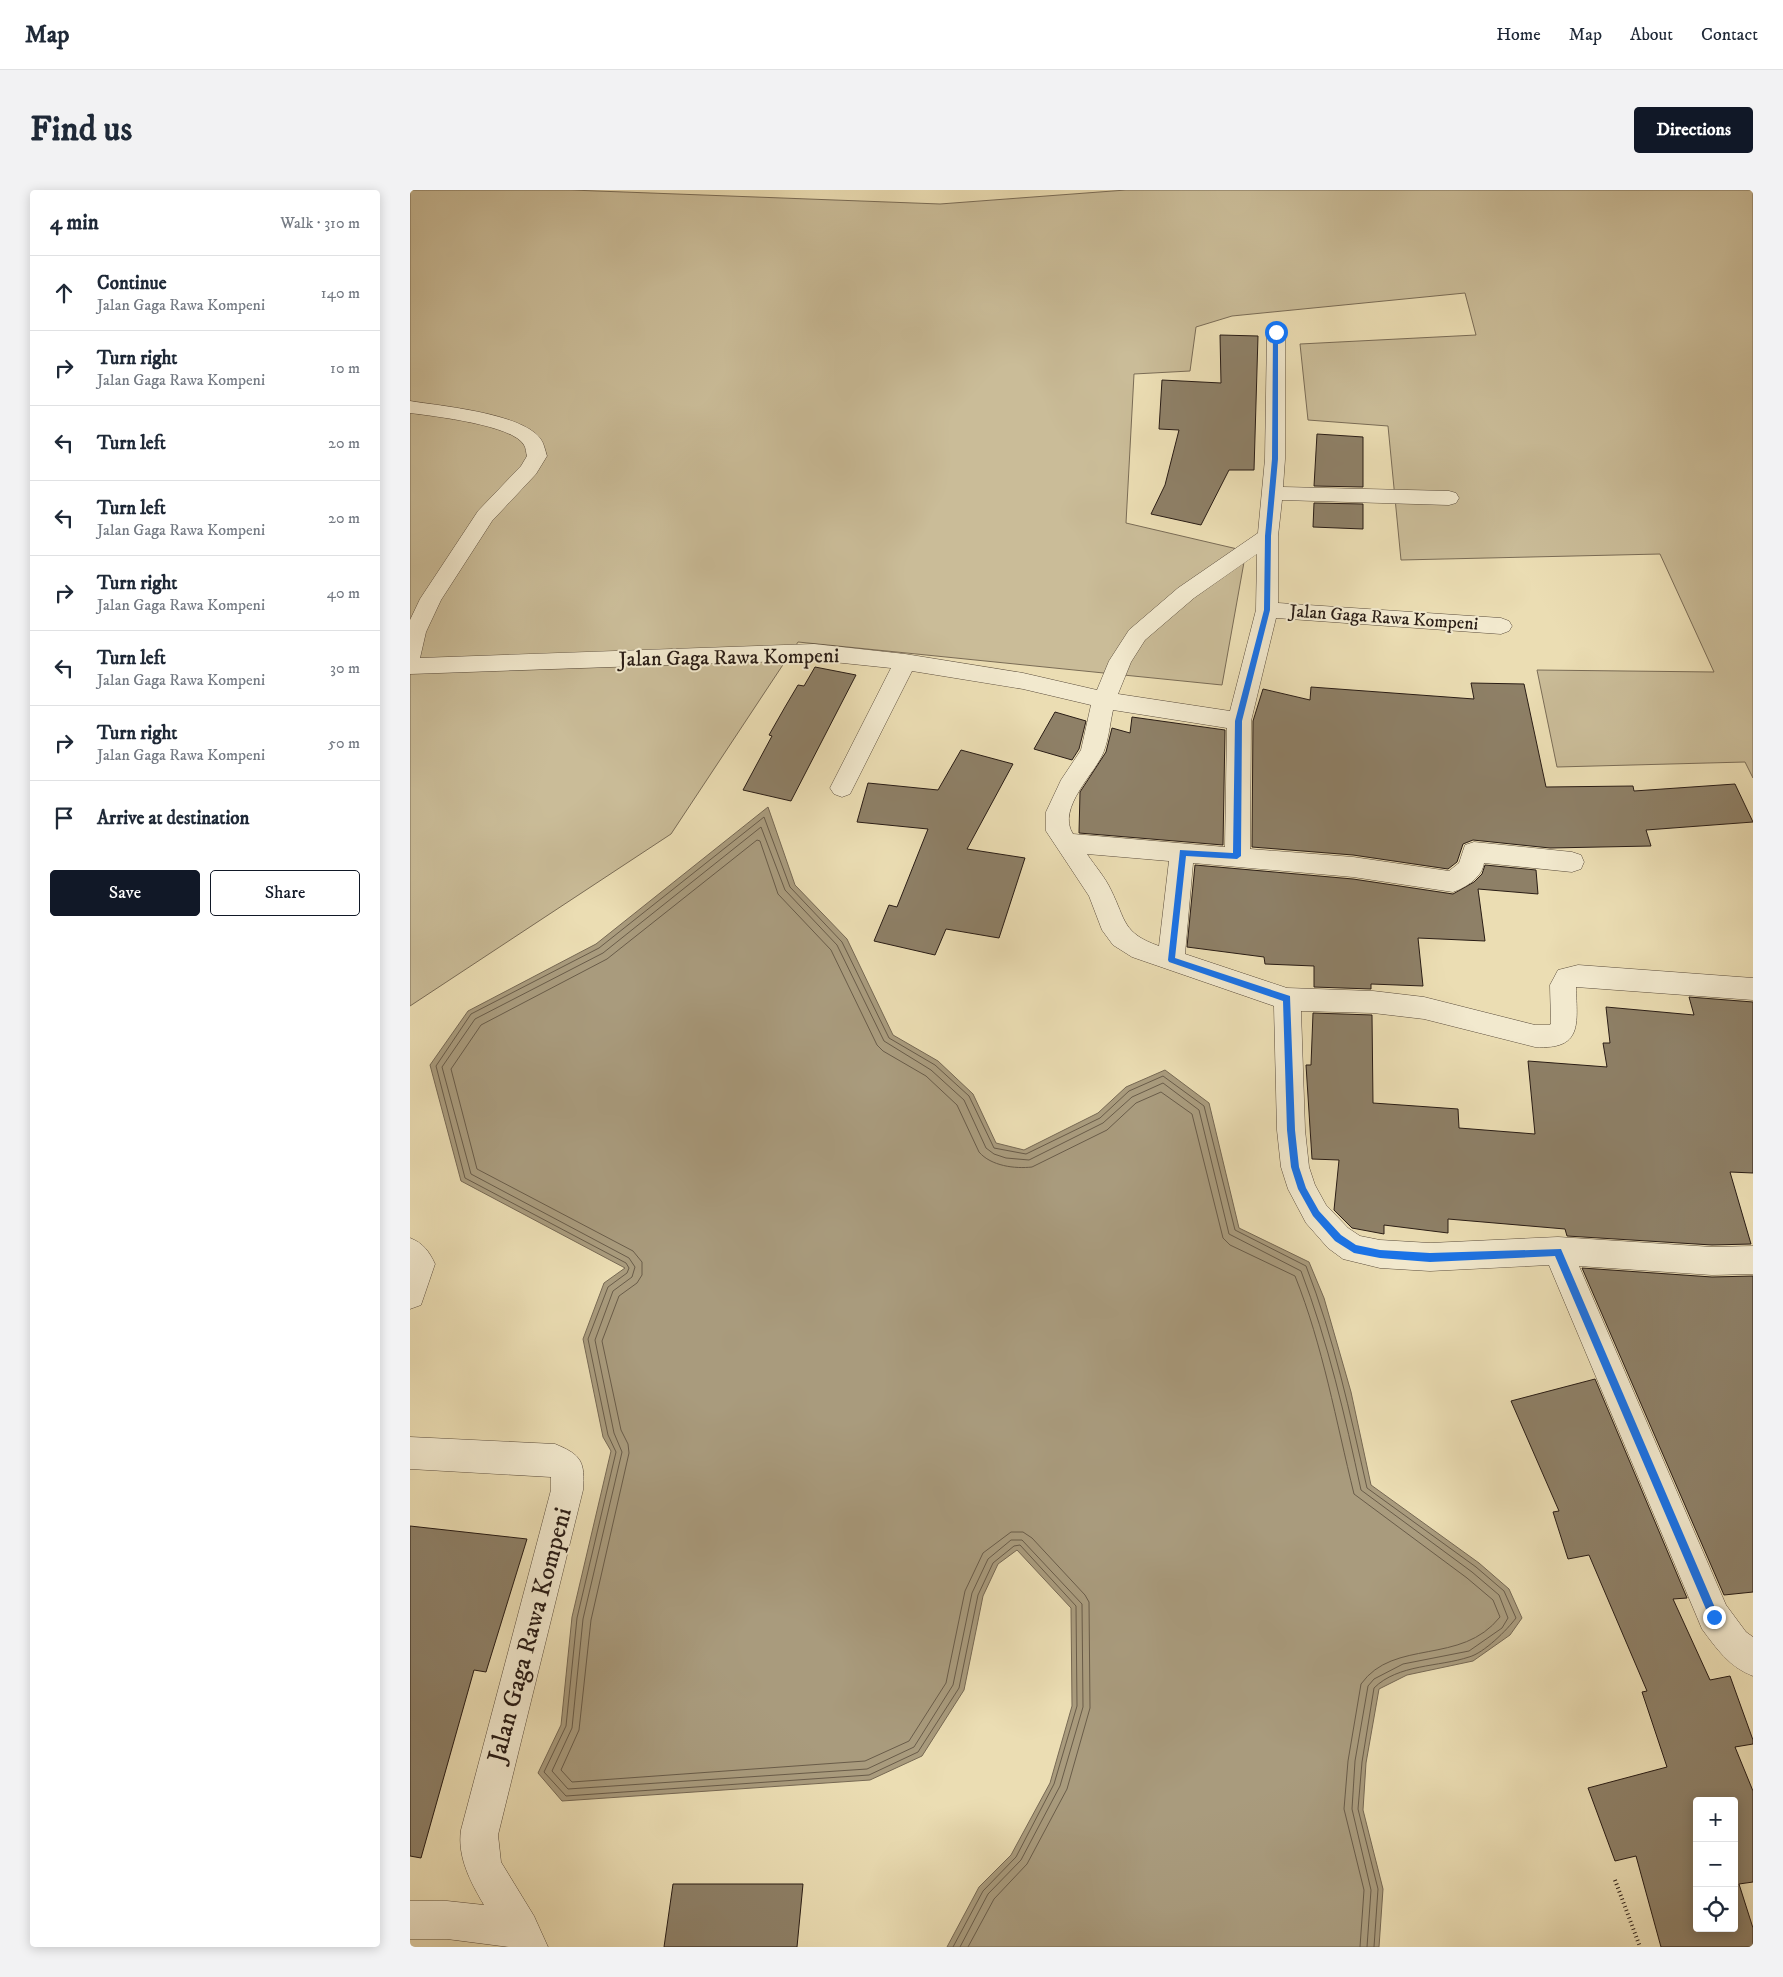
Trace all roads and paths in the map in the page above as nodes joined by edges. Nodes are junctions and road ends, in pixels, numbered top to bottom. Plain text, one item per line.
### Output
1 (1276, 332) dead end
2 (410, 407) edge
3 (1272, 493) junction
4 (1449, 498) dead end
5 (1268, 536) junction
6 (1267, 610) junction
7 (1501, 626) dead end
8 (410, 655) edge
9 (905, 662) junction
10 (410, 666) edge
11 (1104, 700) junction
12 (1239, 721) junction
13 (842, 788) dead end
14 (1066, 844) junction
15 (1182, 852) junction
16 (1237, 856) junction
17 (1572, 862) dead end
18 (1171, 960) junction
19 (1753, 989) edge
20 (1287, 999) junction
21 (410, 1252) edge
22 (1558, 1252) junction
23 (1753, 1260) edge
24 (410, 1295) edge
25 (410, 1453) edge
26 (1753, 1660) edge
27 (1615, 1880) dead end
28 (410, 1920) edge
29 (525, 1938) edge
30 (1640, 1947) edge

1 - 3 street, Jalan Gaga Rawa Kompeni
2 - 8 street
3 - 4 street
3 - 5 street, Jalan Gaga Rawa Kompeni
5 - 6 street, Jalan Gaga Rawa Kompeni
5 - 11 street
6 - 7 street, Jalan Gaga Rawa Kompeni
6 - 12 street, Jalan Gaga Rawa Kompeni
9 - 10 street, Jalan Gaga Rawa Kompeni
9 - 11 street, Jalan Gaga Rawa Kompeni
9 - 13 street
11 - 12 street, Jalan Gaga Rawa Kompeni
11 - 14 street
12 - 16 street, Jalan Gaga Rawa Kompeni
14 - 15 street
14 - 18 street
15 - 16 street
15 - 18 street
16 - 17 street
18 - 20 street
19 - 20 street
20 - 22 street
21 - 24 street
22 - 23 street
22 - 26 street
25 - 29 street, Jalan Gaga Rawa Kompeni
27 - 30 path
28 - 29 street

